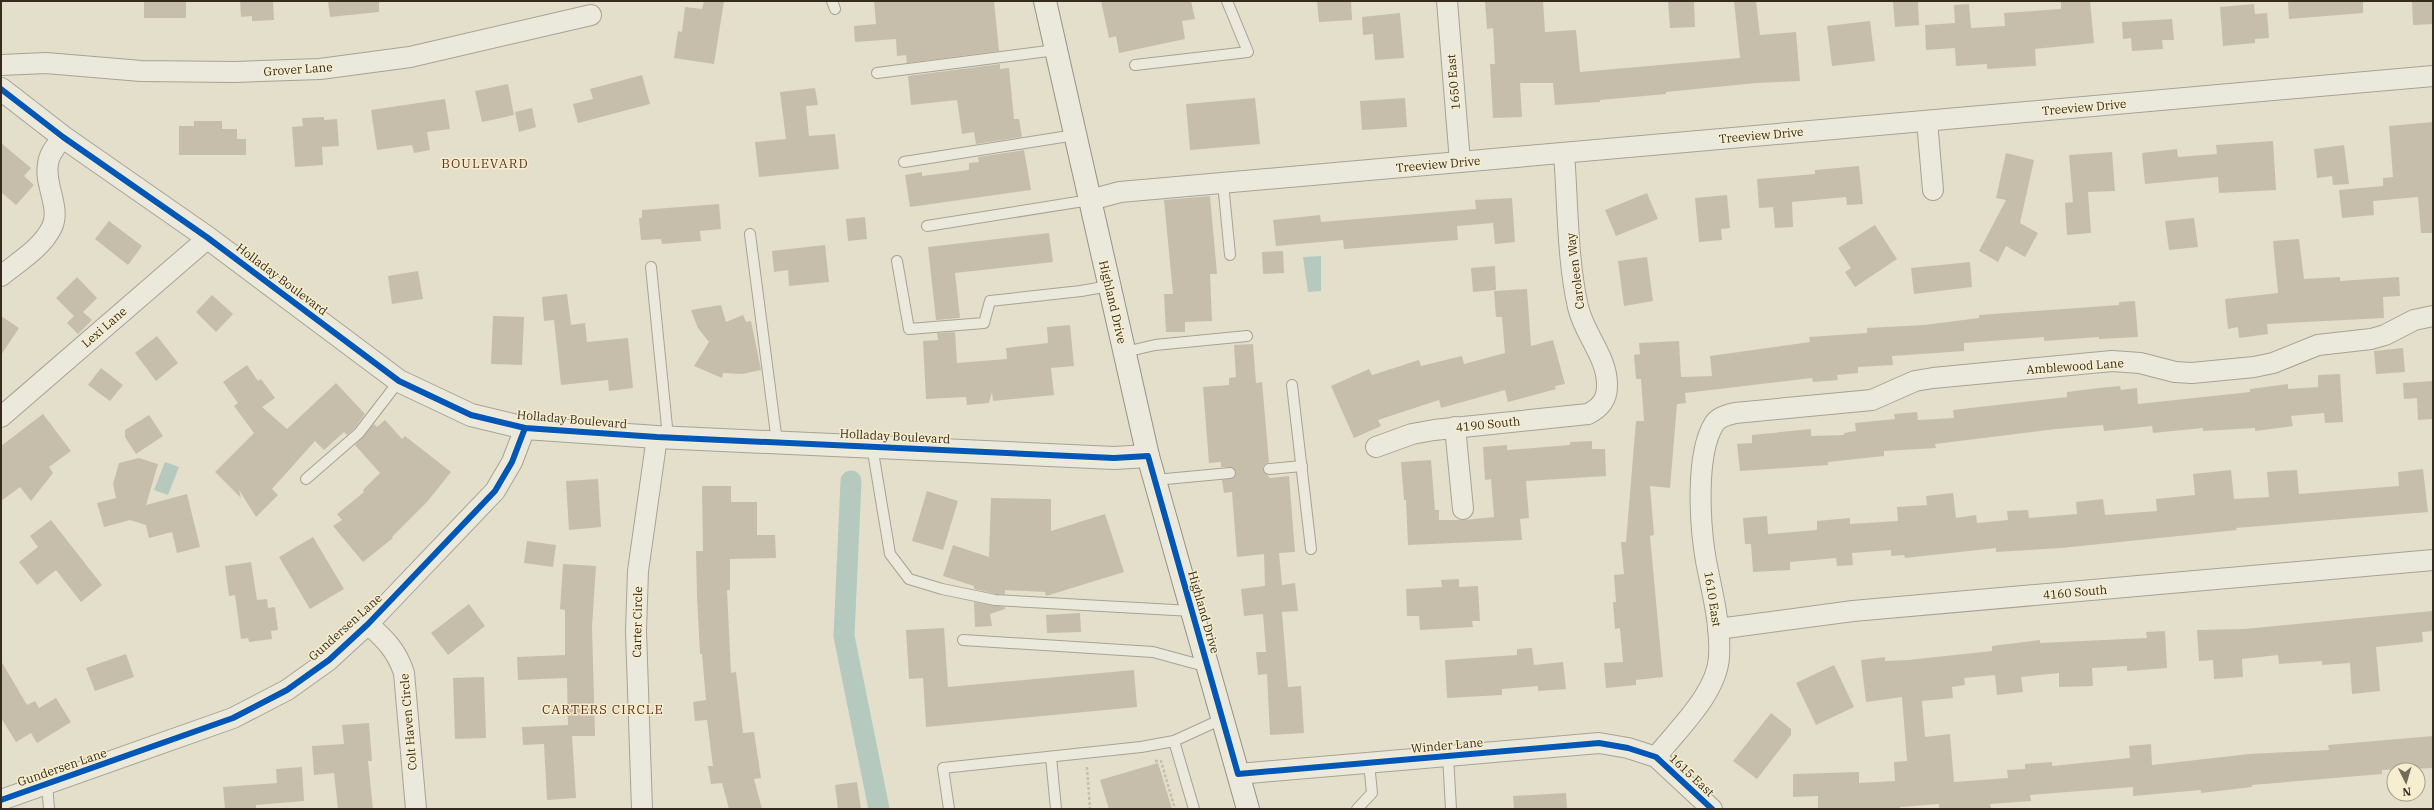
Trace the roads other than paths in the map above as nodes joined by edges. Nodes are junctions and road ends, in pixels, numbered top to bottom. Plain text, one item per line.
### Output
1 (1046, 1) edge
2 (1227, 1) edge
3 (1447, 1) edge
4 (591, 15) dead end
5 (1056, 50) junction
6 (1135, 65) dead end
7 (1, 66) edge
8 (877, 73) dead end
9 (2433, 76) edge
10 (2, 91) edge
11 (1927, 121) junction
12 (1075, 135) junction
13 (63, 137) junction
14 (1564, 153) junction
15 (904, 162) dead end
16 (1460, 162) junction
17 (1223, 183) junction
18 (1933, 190) dead end
19 (1090, 200) junction
20 (926, 226) dead end
21 (750, 234) dead end
22 (208, 238) junction
23 (1230, 255) dead end
24 (897, 261) dead end
25 (651, 267) dead end
26 (1, 276) edge
27 (1109, 286) junction
28 (2433, 316) edge
29 (1247, 336) dead end
30 (1124, 352) junction
31 (399, 381) junction
32 (1292, 385) dead end
33 (1600, 406) joint
34 (1, 417) edge
35 (1714, 423) joint
36 (1455, 427) junction
37 (525, 428) junction
38 (662, 437) junction
39 (777, 442) junction
40 (872, 446) junction
41 (1376, 447) dead end
42 (1148, 456) junction
43 (1302, 466) junction
44 (1269, 469) dead end
45 (1230, 473) dead end
46 (306, 479) dead end
47 (1155, 480) junction
48 (1463, 509) dead end
49 (1311, 549) dead end
50 (2433, 560) edge
51 (1192, 612) junction
52 (368, 624) junction
53 (1718, 629) junction
54 (963, 640) dead end
55 (1208, 667) junction
56 (1222, 719) junction
57 (1174, 741) junction
58 (1448, 756) junction
59 (1051, 757) junction
60 (1656, 758) junction
61 (1369, 763) junction
62 (1238, 774) junction
63 (47, 783) junction
64 (10, 801) edge
65 (49, 809) edge
66 (416, 809) edge
67 (642, 809) edge
68 (950, 809) edge
69 (1056, 809) edge
70 (1194, 809) edge
71 (1248, 809) edge
72 (1357, 809) edge
73 (1451, 809) edge
74 (1712, 809) edge

1 - 5 street, Highland Drive
2 - 6 lane
3 - 16 street, 1650 East
4 - 7 street, Grover Lane
5 - 8 lane
5 - 12 street, Highland Drive
9 - 11 street, Treeview Drive
10 - 13 street, Holladay Boulevard
11 - 14 street, Treeview Drive
11 - 18 street
12 - 15 lane
12 - 19 street, Highland Drive
13 - 22 street, Holladay Boulevard
13 - 26 street
14 - 16 street, Treeview Drive
14 - 33 street, Caroleen Way
16 - 17 street, Treeview Drive
17 - 19 street, Treeview Drive
17 - 23 lane
19 - 20 lane
19 - 27 street, Highland Drive
21 - 39 lane
22 - 31 street, Holladay Boulevard
22 - 34 street, Lexi Lane
24 - 27 lane
25 - 38 lane
27 - 30 street, Highland Drive
28 - 35 street, Amblewood Lane
29 - 30 lane
30 - 42 street, Highland Drive
31 - 37 street, Holladay Boulevard
31 - 46 lane
32 - 43 lane
33 - 36 street, 4190 South
35 - 53 street, 1610 East
36 - 41 street, 4190 South
36 - 48 street
37 - 38 street, Holladay Boulevard
37 - 52 street, Gundersen Lane
38 - 39 street, Holladay Boulevard
38 - 67 street, Carter Circle
39 - 40 street, Holladay Boulevard
40 - 42 street, Holladay Boulevard
40 - 51 lane
42 - 47 street, Highland Drive
43 - 44 lane
43 - 49 lane
45 - 47 lane
47 - 51 street, Highland Drive
50 - 53 street, 4160 South
51 - 55 street, Highland Drive
52 - 63 street, Gundersen Lane
52 - 66 street, Colt Haven Circle
53 - 60 street, 1610 East
54 - 55 lane
55 - 56 street, Highland Drive
56 - 57 lane
56 - 62 street, Highland Drive
57 - 59 lane
57 - 70 lane
58 - 60 street, Winder Lane
58 - 61 street, Winder Lane
58 - 73 lane
59 - 68 lane
59 - 69 lane
60 - 74 street, 1615 East
61 - 62 street, Winder Lane
61 - 72 lane
62 - 71 street, Highland Drive
63 - 64 street, Gundersen Lane
63 - 65 lane

